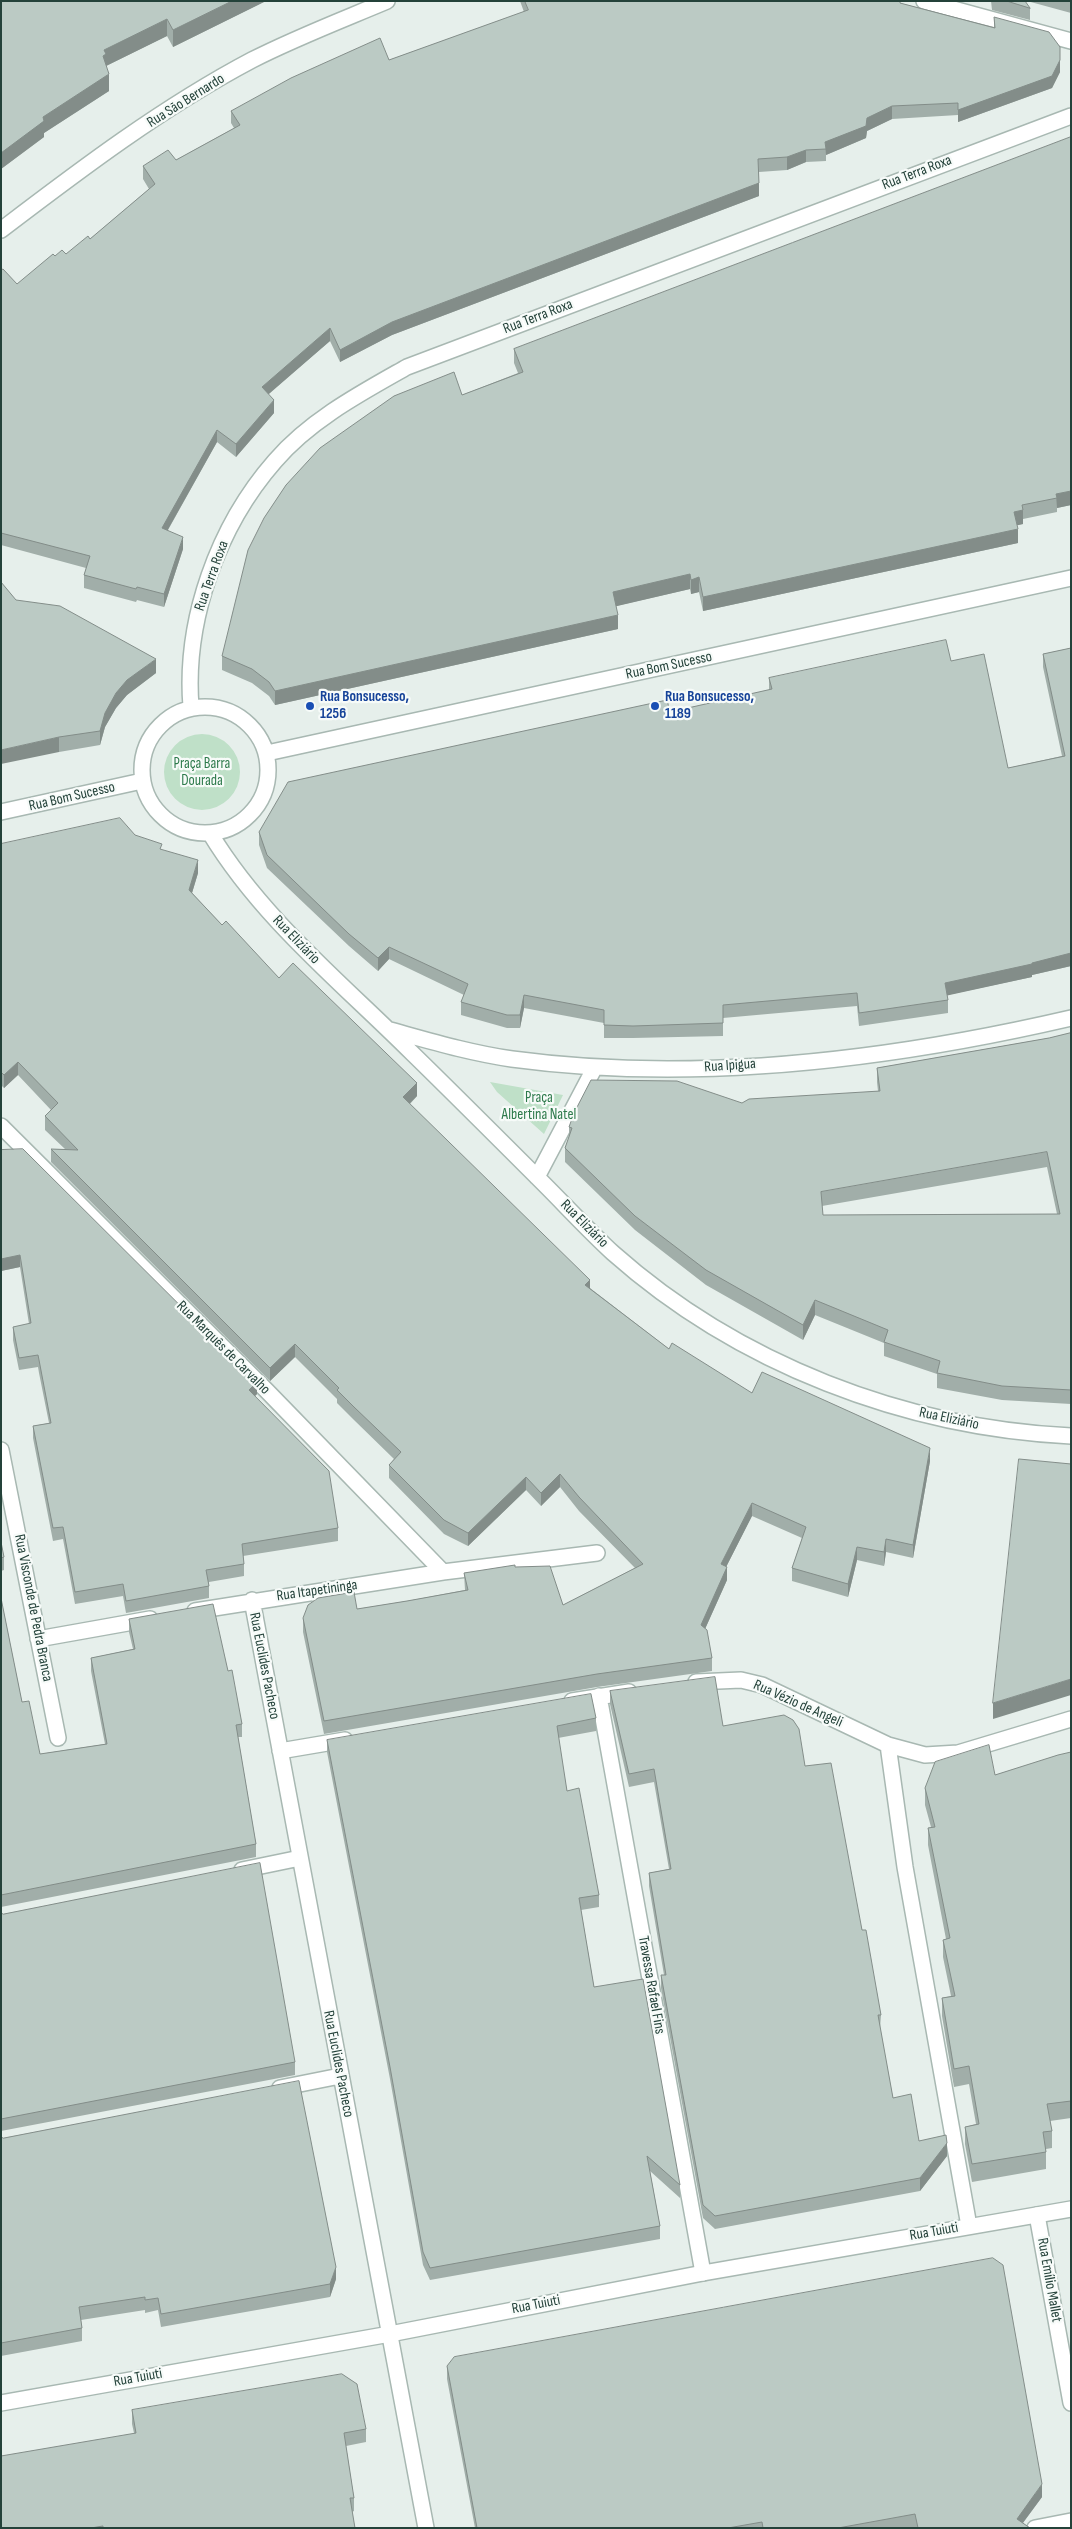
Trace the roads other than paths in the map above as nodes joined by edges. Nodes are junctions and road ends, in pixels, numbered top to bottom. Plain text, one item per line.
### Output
1 (387, 1) edge
2 (924, 1) edge
3 (1071, 41) edge
4 (1071, 116) edge
5 (1, 230) edge
6 (1071, 578) edge
7 (191, 707) junction
8 (267, 753) junction
9 (142, 780) junction
10 (1, 812) edge
11 (210, 833) junction
12 (1071, 1018) edge
13 (389, 1030) junction
14 (595, 1068) junction
15 (1, 1126) edge
16 (537, 1177) junction
17 (1071, 1436) edge
18 (1, 1450) edge
19 (4, 1474) edge
20 (597, 1553) dead end
21 (443, 1572) junction
22 (252, 1600) junction
23 (184, 1612) edge
24 (165, 1616) edge
25 (38, 1639) junction
26 (678, 1684) edge
27 (643, 1690) edge
28 (599, 1696) junction
29 (560, 1703) edge
30 (1071, 1719) edge
31 (58, 1738) dead end
32 (357, 1738) edge
33 (888, 1745) junction
34 (280, 1750) junction
35 (300, 1858) junction
36 (222, 1874) edge
37 (340, 2076) junction
38 (262, 2091) edge
39 (1071, 2210) edge
40 (1037, 2215) junction
41 (969, 2226) junction
42 (703, 2273) junction
43 (390, 2334) junction
44 (1, 2403) edge
45 (1071, 2403) edge
46 (1071, 2522) edge
47 (426, 2528) edge
48 (1034, 2528) edge

1 - 5 street, Rua São Bernardo
2 - 3 street
4 - 7 street, Rua Terra Roxa
6 - 8 street, Rua Bom Sucesso
7 - 8 street
7 - 9 street
8 - 11 street
9 - 10 street, Rua Bom Sucesso
9 - 11 street
11 - 13 street, Rua Eliziário
12 - 14 street, Rua Ipigua
13 - 14 street, Rua Ipigua
13 - 16 street, Rua Eliziário
14 - 16 street
15 - 21 street, Rua Marquês de Carvalho
16 - 17 street, Rua Eliziário
18 - 19 street, Rua Visconde de Pedra Branca
19 - 25 street, Rua Visconde de Pedra Branca
20 - 21 street, Rua Itapetininga
21 - 22 street, Rua Itapetininga
22 - 23 street, Rua Itapetininga
22 - 34 street, Rua Euclides Pacheco
24 - 25 street
25 - 31 street, Rua Visconde de Pedra Branca
26 - 33 street, Rua Vézio de Angeli
27 - 28 street
28 - 29 street
28 - 42 street, Travessa Rafael Fins
30 - 33 street, Rua Vézio de Angeli
32 - 34 street
33 - 41 street
34 - 35 street, Rua Euclides Pacheco
35 - 36 street
35 - 37 street, Rua Euclides Pacheco
37 - 38 street
37 - 43 street, Rua Euclides Pacheco
39 - 40 street, Rua Tuiuti
40 - 41 street, Rua Tuiuti
40 - 45 street, Rua Emílio Mallet
41 - 42 street, Rua Tuiuti
42 - 43 street, Rua Tuiuti
43 - 44 street, Rua Tuiuti
43 - 47 street, Rua Euclides Pacheco
46 - 48 street

